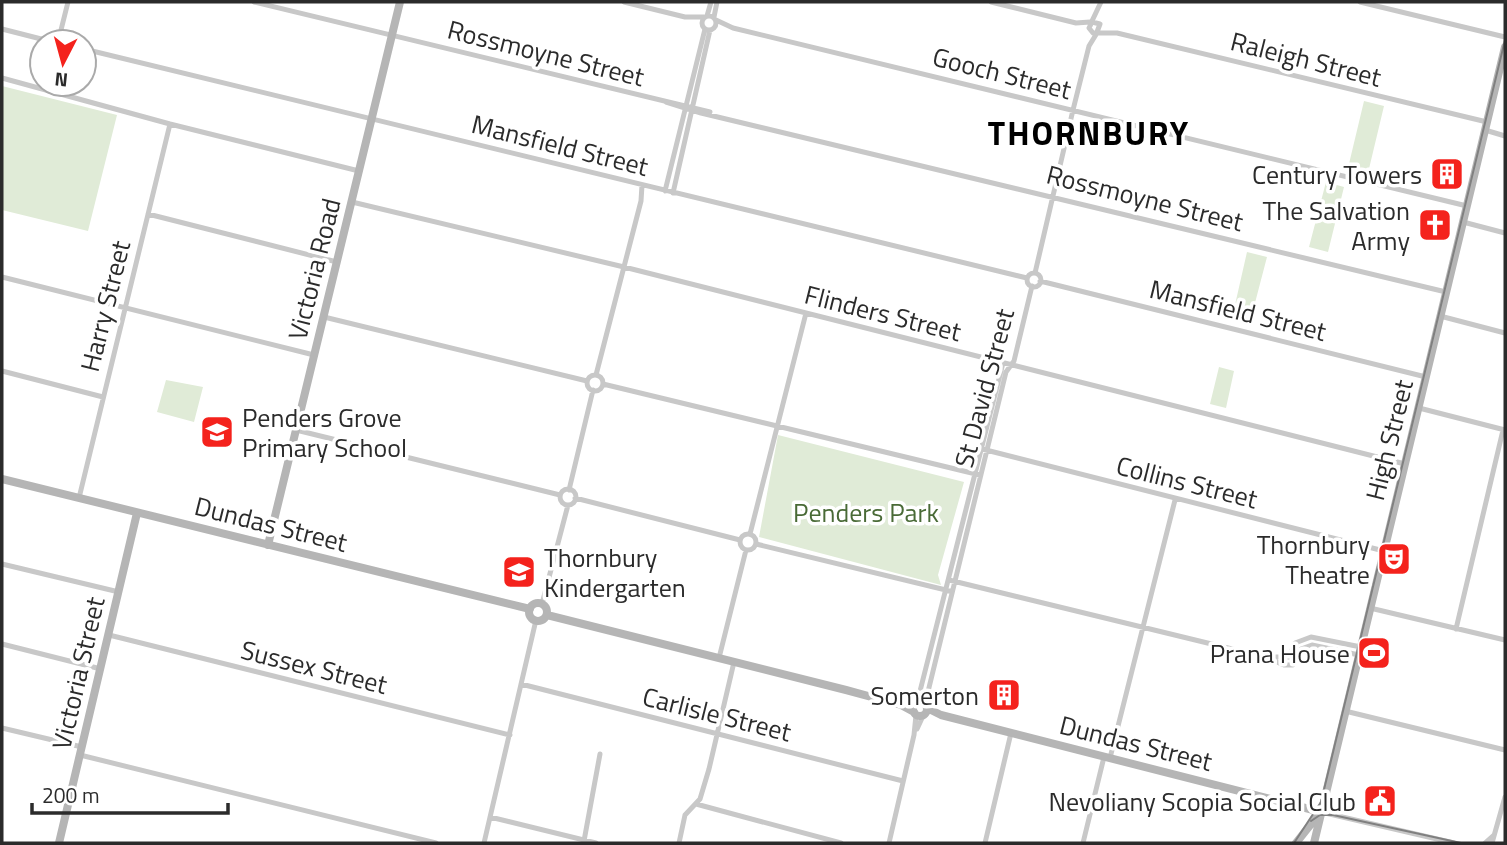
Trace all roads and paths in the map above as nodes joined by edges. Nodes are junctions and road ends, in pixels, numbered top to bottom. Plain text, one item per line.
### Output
1 (68, 2) edge
2 (254, 2) edge
3 (400, 2) edge
4 (624, 2) edge
5 (711, 2) edge
6 (717, 2) edge
7 (991, 2) edge
8 (1101, 2) edge
9 (1360, 2) edge
10 (1372, 3) edge
11 (685, 17) junction
12 (710, 17) junction
13 (1076, 23) junction
14 (1096, 23) junction
15 (60, 28) edge
16 (708, 28) junction
17 (733, 28) junction
18 (2, 30) edge
19 (1093, 31) junction
20 (1117, 33) junction
21 (392, 35) junction
22 (28, 36) edge
23 (1505, 37) edge
24 (1505, 47) edge
25 (98, 53) edge
26 (2, 78) edge
27 (689, 107) junction
28 (1073, 110) junction
29 (372, 120) junction
30 (170, 124) junction
31 (1486, 126) junction
32 (1505, 136) edge
33 (359, 171) junction
34 (645, 186) junction
35 (665, 191) junction
36 (673, 193) junction
37 (1054, 196) junction
38 (352, 202) junction
39 (1467, 206) junction
40 (148, 214) junction
41 (1463, 222) junction
42 (1505, 233) edge
43 (337, 262) junction
44 (624, 267) junction
45 (1035, 273) junction
46 (2, 278) edge
47 (1027, 278) junction
48 (1040, 281) junction
49 (1032, 286) junction
50 (1446, 292) junction
51 (125, 308) junction
52 (806, 313) junction
53 (324, 317) junction
54 (1440, 317) junction
55 (1505, 333) edge
56 (314, 355) junction
57 (1003, 363) junction
58 (1011, 365) junction
59 (2, 371) edge
60 (596, 375) junction
61 (1426, 377) junction
62 (587, 381) junction
63 (603, 384) junction
64 (593, 390) junction
65 (103, 397) junction
66 (1419, 408) junction
67 (776, 428) junction
68 (296, 429) junction
69 (1504, 430) edge
70 (984, 450) junction
71 (1405, 464) junction
72 (977, 475) junction
73 (2, 479) edge
74 (569, 490) junction
75 (560, 495) junction
76 (79, 498) junction
77 (575, 498) junction
78 (1175, 500) junction
79 (568, 505) junction
80 (138, 513) junction
81 (750, 534) junction
82 (740, 540) junction
83 (756, 544) junction
84 (268, 545) junction
85 (746, 550) junction
86 (1384, 551) junction
87 (2, 564) edge
88 (952, 580) junction
89 (948, 591) junction
90 (119, 592) junction
91 (542, 604) junction
92 (1370, 608) junction
93 (530, 609) junction
94 (547, 615) junction
95 (536, 620) junction
96 (1143, 627) junction
97 (1456, 629) junction
98 (108, 635) junction
99 (1505, 640) edge
100 (2, 644) edge
101 (1360, 651) junction
102 (719, 658) junction
103 (734, 663) junction
104 (101, 669) junction
105 (521, 684) junction
106 (920, 710) junction
107 (1345, 711) junction
108 (2, 728) edge
109 (1011, 733) junction
110 (717, 734) junction
111 (510, 735) junction
112 (1505, 750) edge
113 (81, 751) junction
114 (600, 754) dead end
115 (1107, 758) junction
116 (903, 781) junction
117 (1505, 797) edge
118 (696, 804) junction
119 (1321, 811) junction
120 (491, 817) junction
121 (1499, 826) junction
122 (1420, 835) junction
123 (583, 842) edge
124 (59, 843) edge
125 (436, 843) edge
126 (484, 843) edge
127 (596, 843) edge
128 (679, 843) edge
129 (842, 843) edge
130 (889, 843) edge
131 (985, 843) edge
132 (1083, 843) edge
133 (1296, 843) edge
134 (1314, 843) edge
135 (1418, 843) edge
136 (1454, 843) edge
137 (1485, 843) edge
138 (1492, 843) edge

1 - 15 street
2 - 21 street, Rossmoyne Street
3 - 21 street, Victoria Road
4 - 11 street, Gooch Street
5 - 12 street
6 - 12 street
7 - 13 street, Raleigh Street
8 - 14 street
9 - 10 street
10 - 23 street
11 - 12 street, Gooch Street
11 - 16 street, Gooch Street
12 - 16 street
12 - 16 street
12 - 17 street, Gooch Street
13 - 14 street, Raleigh Street
13 - 19 street, Raleigh Street
14 - 19 street
14 - 19 street
14 - 20 street, Raleigh Street
16 - 17 street, Gooch Street
16 - 27 street
17 - 28 street, Gooch Street
18 - 22 street
19 - 20 street, Raleigh Street
19 - 28 street
20 - 31 street, Raleigh Street
21 - 27 street, Rossmoyne Street
21 - 29 street, Victoria Road
24 - 31 street, High Street
25 - 29 street, Mansfield Street
26 - 30 street
27 - 35 street
27 - 36 street
27 - 37 street, Rossmoyne Street
28 - 37 street
28 - 39 street, Gooch Street
29 - 33 street, Victoria Road
29 - 34 street, Mansfield Street
30 - 33 street
30 - 40 street, Harry Street
31 - 32 street, Raleigh Street
31 - 39 street, High Street
33 - 38 street, Victoria Road
34 - 35 street, Mansfield Street
34 - 44 street
35 - 36 street, Mansfield Street
36 - 47 street, Mansfield Street
37 - 45 street
37 - 50 street, Rossmoyne Street
38 - 43 street, Victoria Road
38 - 44 street, Flinders Street
39 - 41 street, High Street
40 - 43 street
40 - 51 street, Harry Street
41 - 42 street
41 - 50 street, High Street
43 - 53 street, Victoria Road
44 - 52 street, Flinders Street
44 - 60 street
45 - 47 street
45 - 48 street
46 - 51 street
47 - 49 street
48 - 49 street
48 - 61 street, Mansfield Street
49 - 58 street, St David Street
50 - 54 street, High Street
51 - 56 street
51 - 65 street, Harry Street
52 - 57 street, Flinders Street
52 - 67 street
53 - 56 street, Victoria Road
53 - 62 street
54 - 55 street
54 - 61 street, High Street
56 - 68 street, Victoria Road
57 - 58 street, Flinders Street
57 - 70 street, St David Street
58 - 70 street, St David Street
58 - 71 street, Flinders Street
59 - 65 street
60 - 62 street
60 - 63 street
61 - 66 street, High Street
62 - 64 street
63 - 64 street
63 - 67 street
64 - 74 street
65 - 76 street, Harry Street
66 - 69 street
66 - 71 street, High Street
67 - 72 street
67 - 81 street
68 - 75 street
68 - 84 street, Victoria Road
69 - 97 street
70 - 72 street, St David Street
70 - 78 street, Collins Street
71 - 86 street, High Street
72 - 88 street, St David Street
73 - 76 street, Dundas Street
74 - 75 street
74 - 77 street
75 - 79 street
76 - 80 street, Dundas Street
77 - 79 street
77 - 82 street
78 - 86 street, Collins Street
78 - 96 street
79 - 91 street
80 - 84 street, Dundas Street
80 - 90 street, Victoria Street
81 - 82 street
81 - 83 street
82 - 85 street
83 - 85 street
83 - 89 street
84 - 93 street, Dundas Street
85 - 102 street
86 - 92 street, High Street
87 - 90 street
88 - 89 street, St David Street
88 - 96 street
89 - 106 street, St David Street
90 - 98 street, Victoria Street
91 - 93 street
91 - 94 street
92 - 97 street
92 - 101 street, High Street
93 - 95 street
94 - 95 street
94 - 102 street, Dundas Street
95 - 105 street
96 - 101 street
96 - 115 street
97 - 99 street
98 - 104 street, Victoria Street
98 - 111 street, Sussex Street
100 - 104 street
101 - 107 street, High Street
102 - 103 street, Dundas Street
103 - 106 street, Dundas Street
103 - 110 street
104 - 113 street, Victoria Street
105 - 110 street, Carlisle Street
105 - 111 street
106 - 109 street, Dundas Street
106 - 116 street, St David Street
107 - 112 street
107 - 119 street, High Street
108 - 113 street
109 - 115 street, Dundas Street
109 - 131 street
110 - 116 street, Carlisle Street
110 - 118 street
111 - 120 street
113 - 124 street, Victoria Street
113 - 125 street
114 - 123 street
115 - 119 street, Dundas Street
115 - 132 street
116 - 130 street, St David Street
117 - 121 street
118 - 128 street
118 - 129 street
119 - 122 street
119 - 133 street
119 - 134 street, High Street
120 - 123 street
120 - 126 street
121 - 137 street
121 - 138 street
122 - 135 street
122 - 136 street
123 - 127 street

